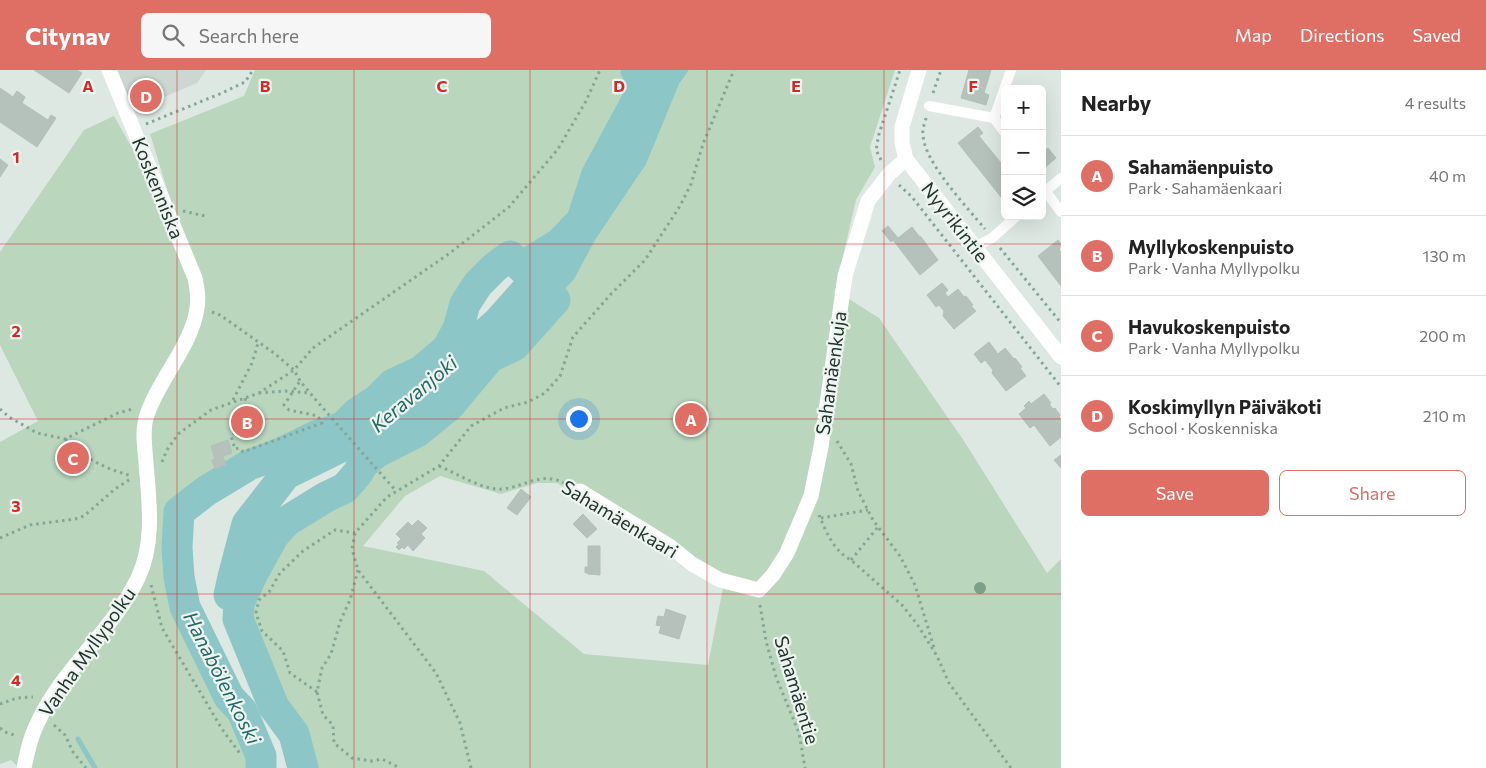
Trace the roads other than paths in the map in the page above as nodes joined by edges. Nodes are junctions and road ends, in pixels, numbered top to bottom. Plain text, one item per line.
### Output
1 (110, 70) edge
2 (919, 70) edge
3 (1011, 70) edge
4 (929, 106) road end
5 (994, 118) junction
6 (1003, 130) edge
7 (906, 159) junction
8 (1061, 178) edge
9 (1046, 188) edge
10 (1046, 194) edge
11 (1061, 212) edge
12 (1012, 220) edge
13 (975, 247) junction
14 (197, 308) joint
15 (1061, 357) edge
16 (580, 491) road end
17 (759, 590) joint
18 (24, 768) edge

1 - 14 street, Koskenniska
2 - 7 street, Nyyrikintie
3 - 5 lane
4 - 5 lane
5 - 6 lane
7 - 13 street, Nyyrikintie
7 - 17 street, Sahamäenkuja
8 - 9 lane
10 - 11 lane
12 - 13 lane
13 - 15 street, Nyyrikintie
14 - 18 street, Vanha Myllypolku
16 - 17 street, Sahamäenkaari

